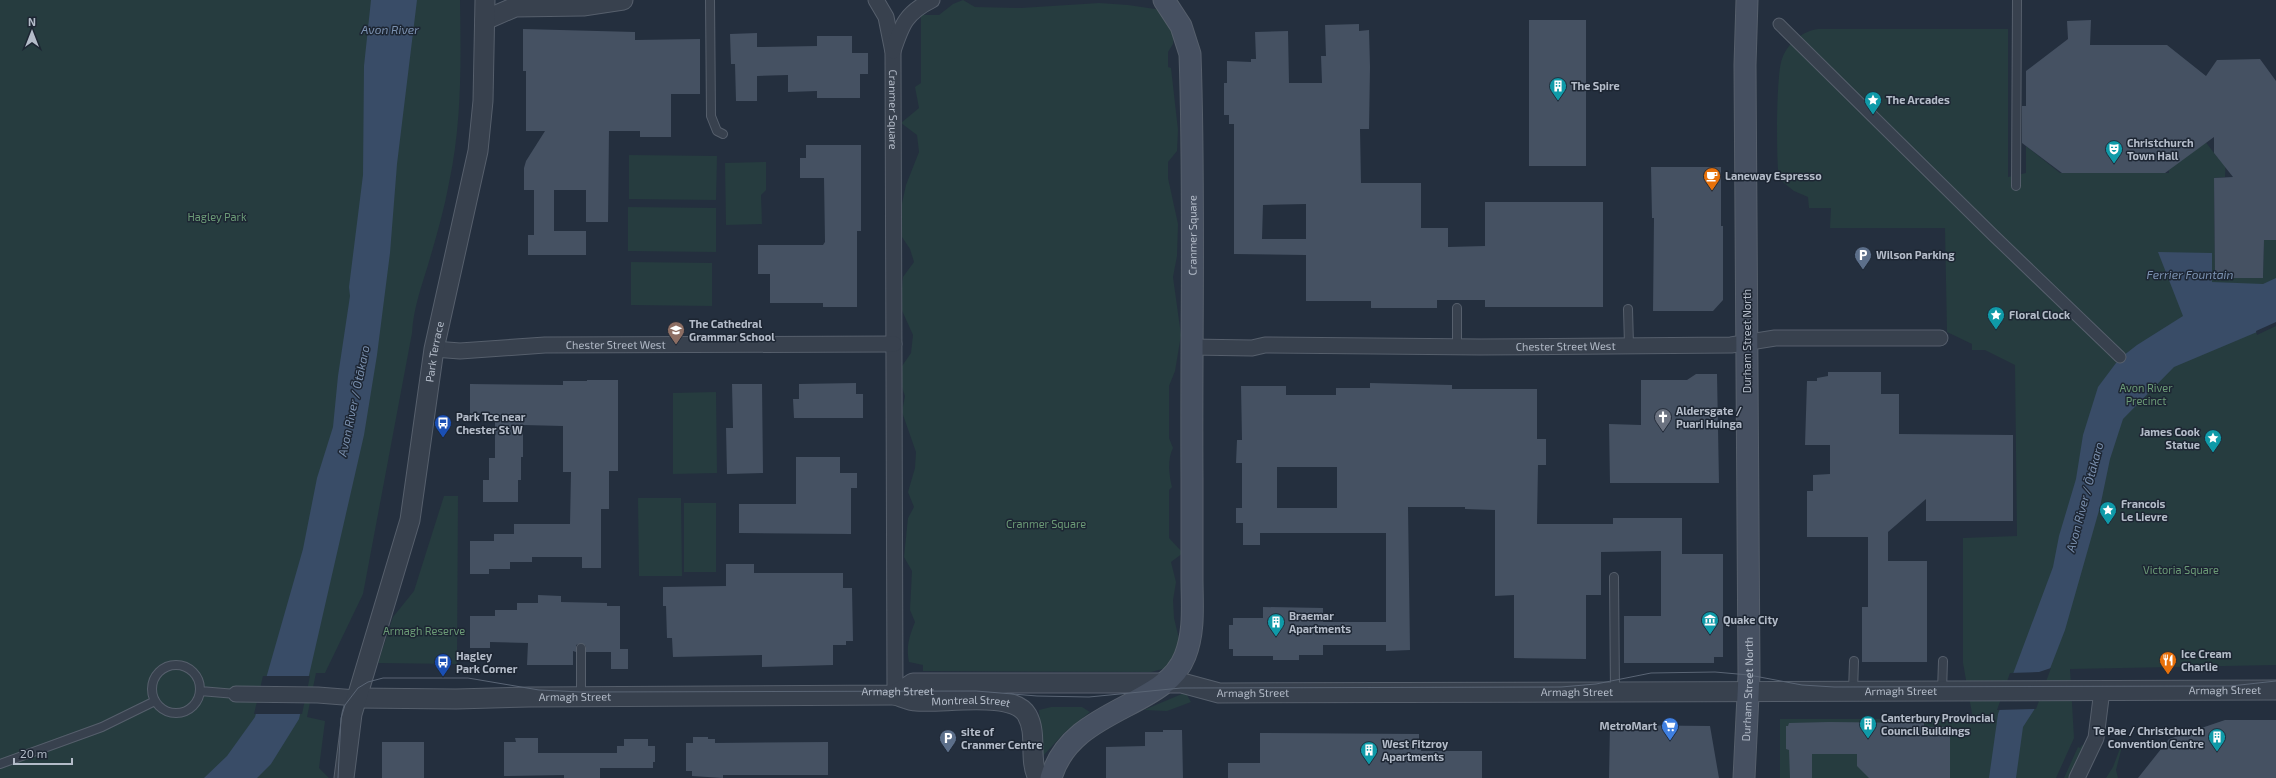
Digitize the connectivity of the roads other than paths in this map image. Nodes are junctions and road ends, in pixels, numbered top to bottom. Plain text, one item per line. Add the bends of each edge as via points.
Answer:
1 (485, 0) edge
2 (624, 0) edge
3 (710, 0) edge
4 (876, 0) edge
5 (932, 0) edge
6 (1164, 0) edge
7 (1747, 0) edge
8 (2017, 0) edge
9 (485, 20) junction
10 (1779, 24) dead end
11 (893, 52) junction
12 (723, 134) dead end
13 (2016, 186) dead end
14 (1457, 308) dead end
15 (1628, 310) dead end
16 (1940, 338) dead end
17 (1748, 343) junction
18 (894, 344) junction
19 (1629, 345) junction
20 (1457, 346) junction
21 (1192, 347) junction
22 (434, 349) junction
23 (2120, 357) dead end
24 (1614, 577) dead end
25 (582, 648) dead end
26 (1854, 662) dead end
27 (1943, 662) dead end
28 (1163, 683) junction
29 (2102, 690) junction
30 (2276, 690) edge
31 (200, 691) junction
32 (1942, 691) junction
33 (1615, 692) junction
34 (1749, 692) junction
35 (1853, 692) junction
36 (243, 694) joint
37 (895, 695) junction
38 (582, 697) junction
39 (356, 698) junction
40 (155, 701) junction
41 (0, 764) edge
42 (344, 778) edge
43 (1038, 778) edge
44 (1051, 778) edge
45 (1744, 778) edge
46 (2077, 778) edge

1 - 9 street, Park Terrace
2 - 9 street via 583,6 515,7
3 - 12 lane via 711,116 717,131
4 - 11 street, Cranmer Square via 886,17
5 - 11 street, Cranmer Square via 916,8 909,15 902,26
6 - 21 main road, Cranmer Square via 1181,26 1190,54
7 - 17 main road, Durham Street North via 1745,72
8 - 13 lane
9 - 22 street, Park Terrace via 483,101 478,151
10 - 23 street
11 - 18 street, Cranmer Square
14 - 20 lane
15 - 19 lane
16 - 17 street, Chester Street West via 1775,338
17 - 19 street, Chester Street West via 1731,346
17 - 34 main road, Durham Street North
18 - 22 street, Chester Street West via 545,344 460,351
18 - 37 street, Cranmer Square
19 - 20 street, Chester Street West
20 - 21 street, Chester Street West via 1265,344 1252,348
21 - 28 main road, Cranmer Square via 1191,631 1184,659
22 - 39 street, Park Terrace via 410,520
24 - 33 lane
25 - 38 lane
26 - 35 lane
27 - 32 lane
28 - 33 street, Armagh Street via 1188,684 1219,693
28 - 37 street, Armagh Street via 913,683
28 - 44 main road via 1076,737 1063,752
29 - 30 street, Armagh Street
29 - 32 street, Armagh Street
29 - 46 street via 2096,738
31 - 36 lane
31 - 40 lane via 194,705 181,713 166,711
31 - 40 lane via 197,677 192,671 179,665 172,666 154,679 152,686
32 - 35 street, Armagh Street
33 - 34 street, Armagh Street
34 - 35 street, Armagh Street
34 - 45 main road, Durham Street North
36 - 39 street, Armagh Street
37 - 38 street, Armagh Street
37 - 43 street, Montreal Street via 914,701 1000,701 1018,706 1029,718 1033,769
38 - 39 street, Armagh Street
39 - 42 street, Park Terrace via 348,730
40 - 41 lane via 102,727

